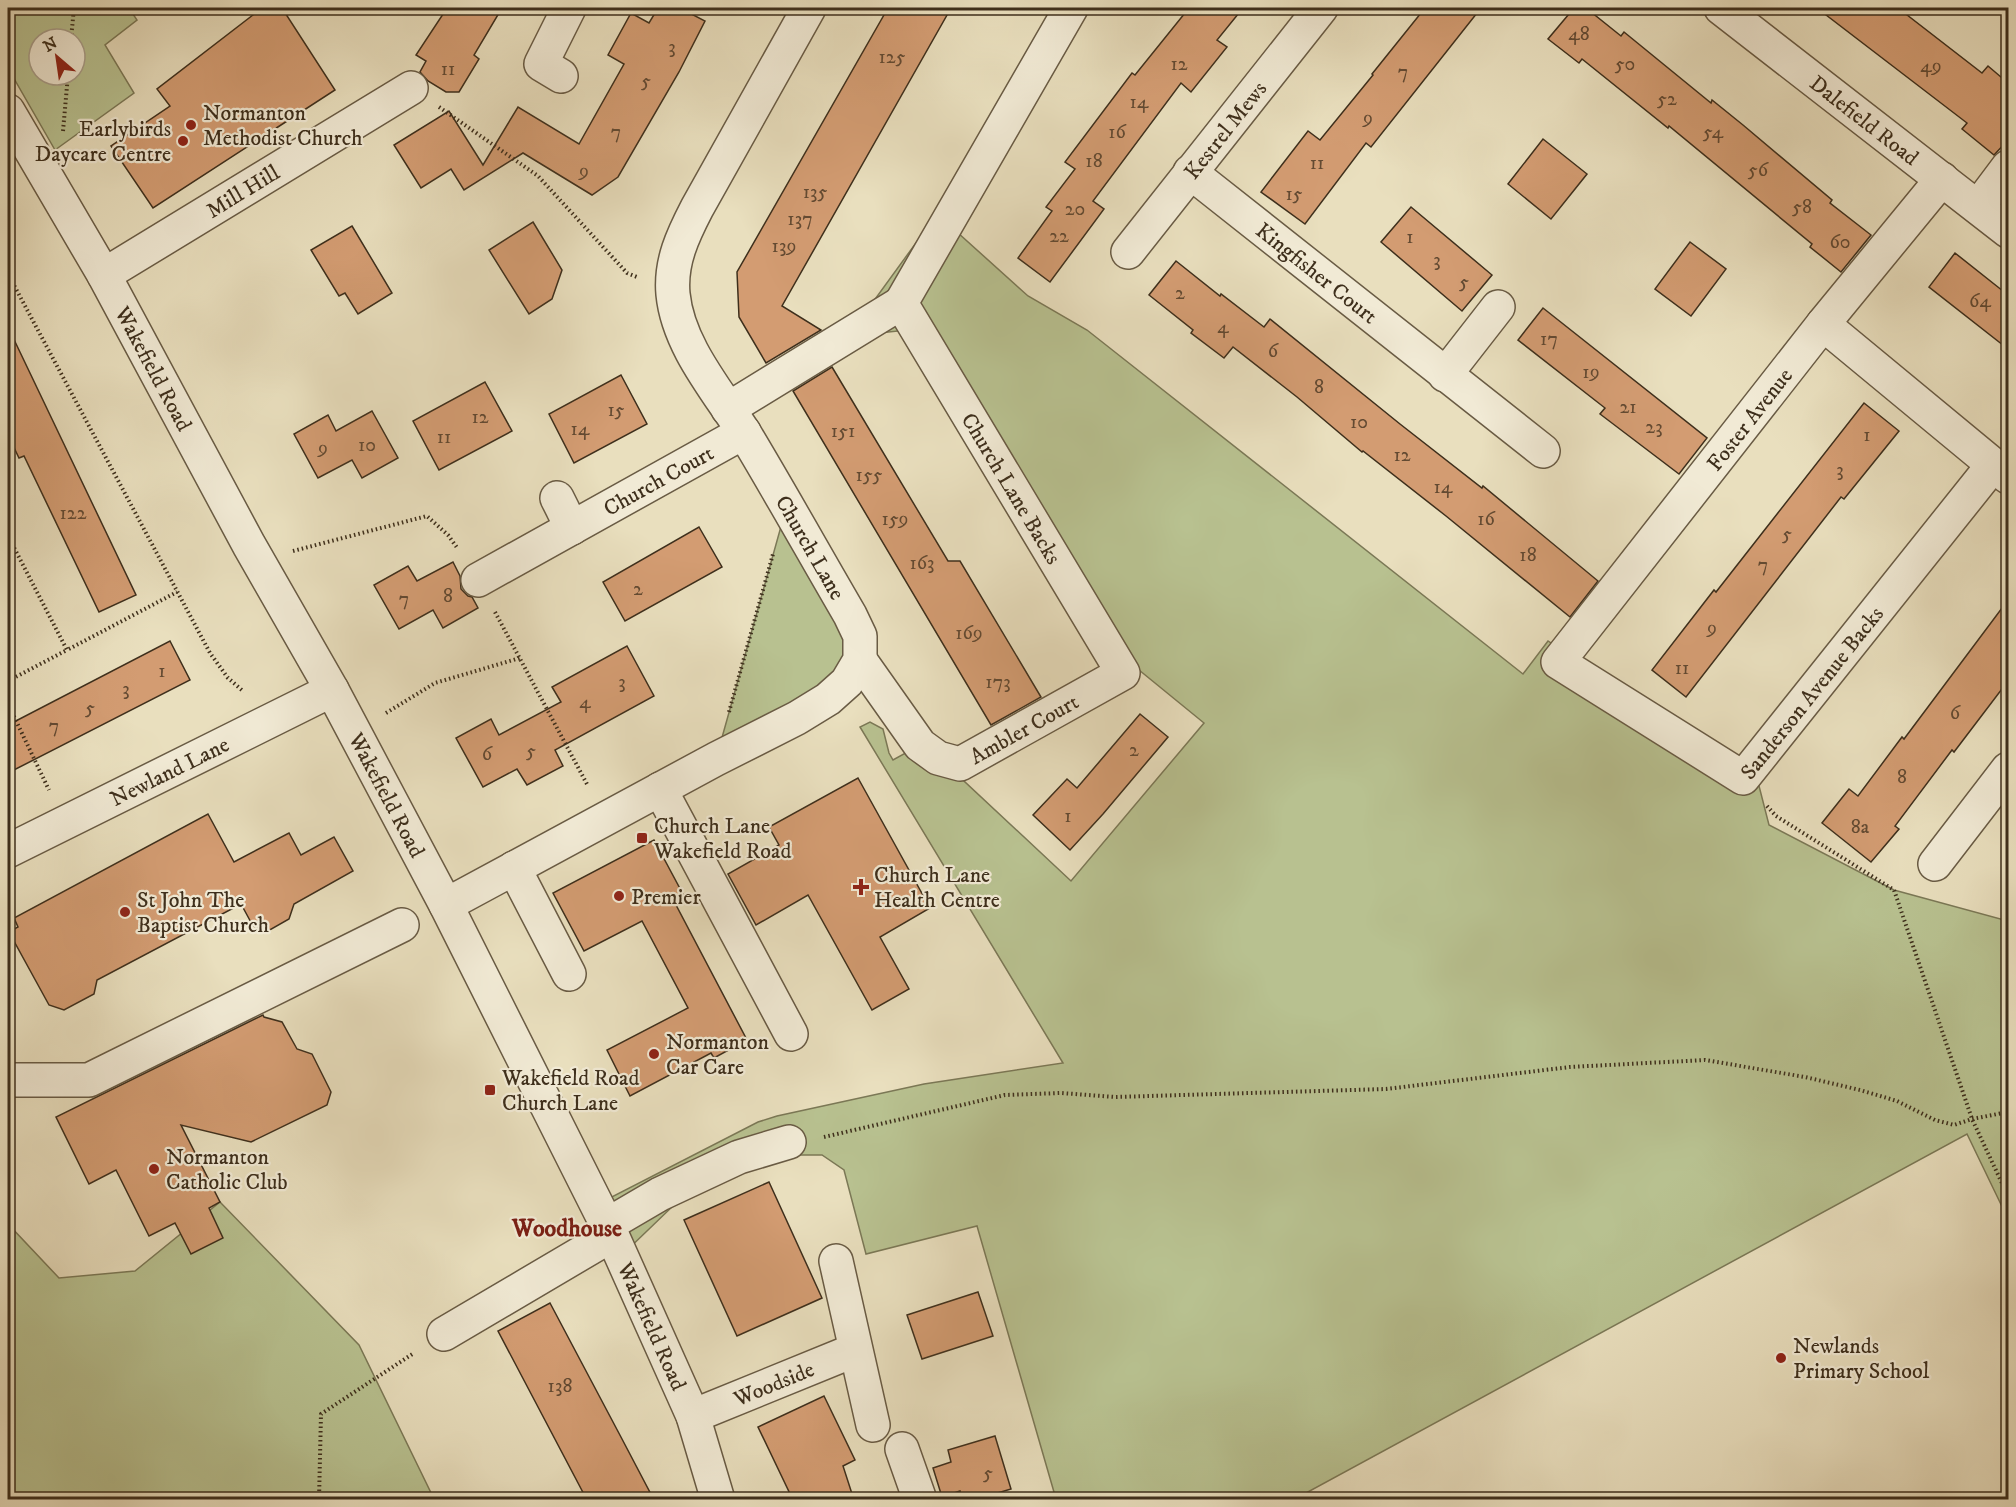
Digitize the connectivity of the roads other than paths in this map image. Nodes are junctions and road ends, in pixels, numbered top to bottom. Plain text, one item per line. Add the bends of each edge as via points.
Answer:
1 (569, 8) edge
2 (809, 8) edge
3 (1071, 8) edge
4 (1321, 8) edge
5 (1721, 8) edge
6 (561, 76) dead end
7 (411, 87) road end
8 (8, 111) edge
9 (2008, 167) edge
10 (1190, 172) junction
11 (1942, 179) junction
12 (1978, 207) junction
13 (2008, 231) edge
14 (1128, 252) dead end
15 (104, 275) junction
16 (901, 303) junction
17 (1498, 307) dead end
18 (1823, 324) junction
19 (1445, 375) junction
20 (736, 421) junction
21 (1544, 451) dead end
22 (2000, 471) edge
23 (557, 498) dead end
24 (572, 528) junction
25 (478, 580) road end
26 (860, 660) junction
27 (1558, 662) joint
28 (1123, 673) joint
29 (332, 690) junction
30 (2008, 769) edge
31 (660, 789) junction
32 (8, 851) edge
33 (1935, 864) dead end
34 (514, 868) junction
35 (446, 905) junction
36 (402, 926) dead end
37 (569, 974) dead end
38 (792, 1034) dead end
39 (8, 1080) edge
40 (789, 1142) road end
41 (609, 1230) junction
42 (836, 1261) dead end
43 (444, 1334) road end
44 (855, 1350) junction
45 (693, 1416) junction
46 (873, 1425) dead end
47 (902, 1449) dead end
48 (718, 1500) edge
49 (920, 1500) edge

1 - 6 street via 541,64
2 - 20 street, Church Lane via 682,236 674,264 673,294 680,326
3 - 16 street
4 - 10 street, Kestrel Mews
5 - 11 street, Dalefield Road
7 - 15 street, Mill Hill
8 - 15 street, Wakefield Road
9 - 12 street
10 - 14 street, Kestrel Mews
10 - 19 street, Kingfisher Court
11 - 12 street, Dalefield Road
11 - 18 street, Foster Avenue
12 - 13 street, Dalefield Road
15 - 29 street, Wakefield Road via 257,560
16 - 20 street
16 - 28 street, Church Lane Backs
17 - 19 street
18 - 22 street, Sanderson Avenue Backs
18 - 27 street, Foster Avenue
19 - 21 street, Kingfisher Court
20 - 24 street, Church Court
20 - 26 street, Church Lane via 860,636
22 - 27 street, Sanderson Avenue Backs via 1743,778
23 - 24 street
24 - 25 street, Church Court
26 - 28 street, Ambler Court via 920,745 938,758 960,764
26 - 31 street via 847,682 828,699
29 - 32 street, Newland Lane
29 - 35 street, Wakefield Road
30 - 33 street
31 - 34 street
31 - 38 street
34 - 35 street
34 - 37 street
35 - 41 street, Wakefield Road
36 - 39 street via 89,1080
40 - 41 street via 739,1157 660,1194
41 - 43 street
41 - 45 street, Wakefield Road
42 - 44 street
44 - 45 street, Woodside
44 - 46 street
45 - 48 street, Wakefield Road
47 - 49 street

